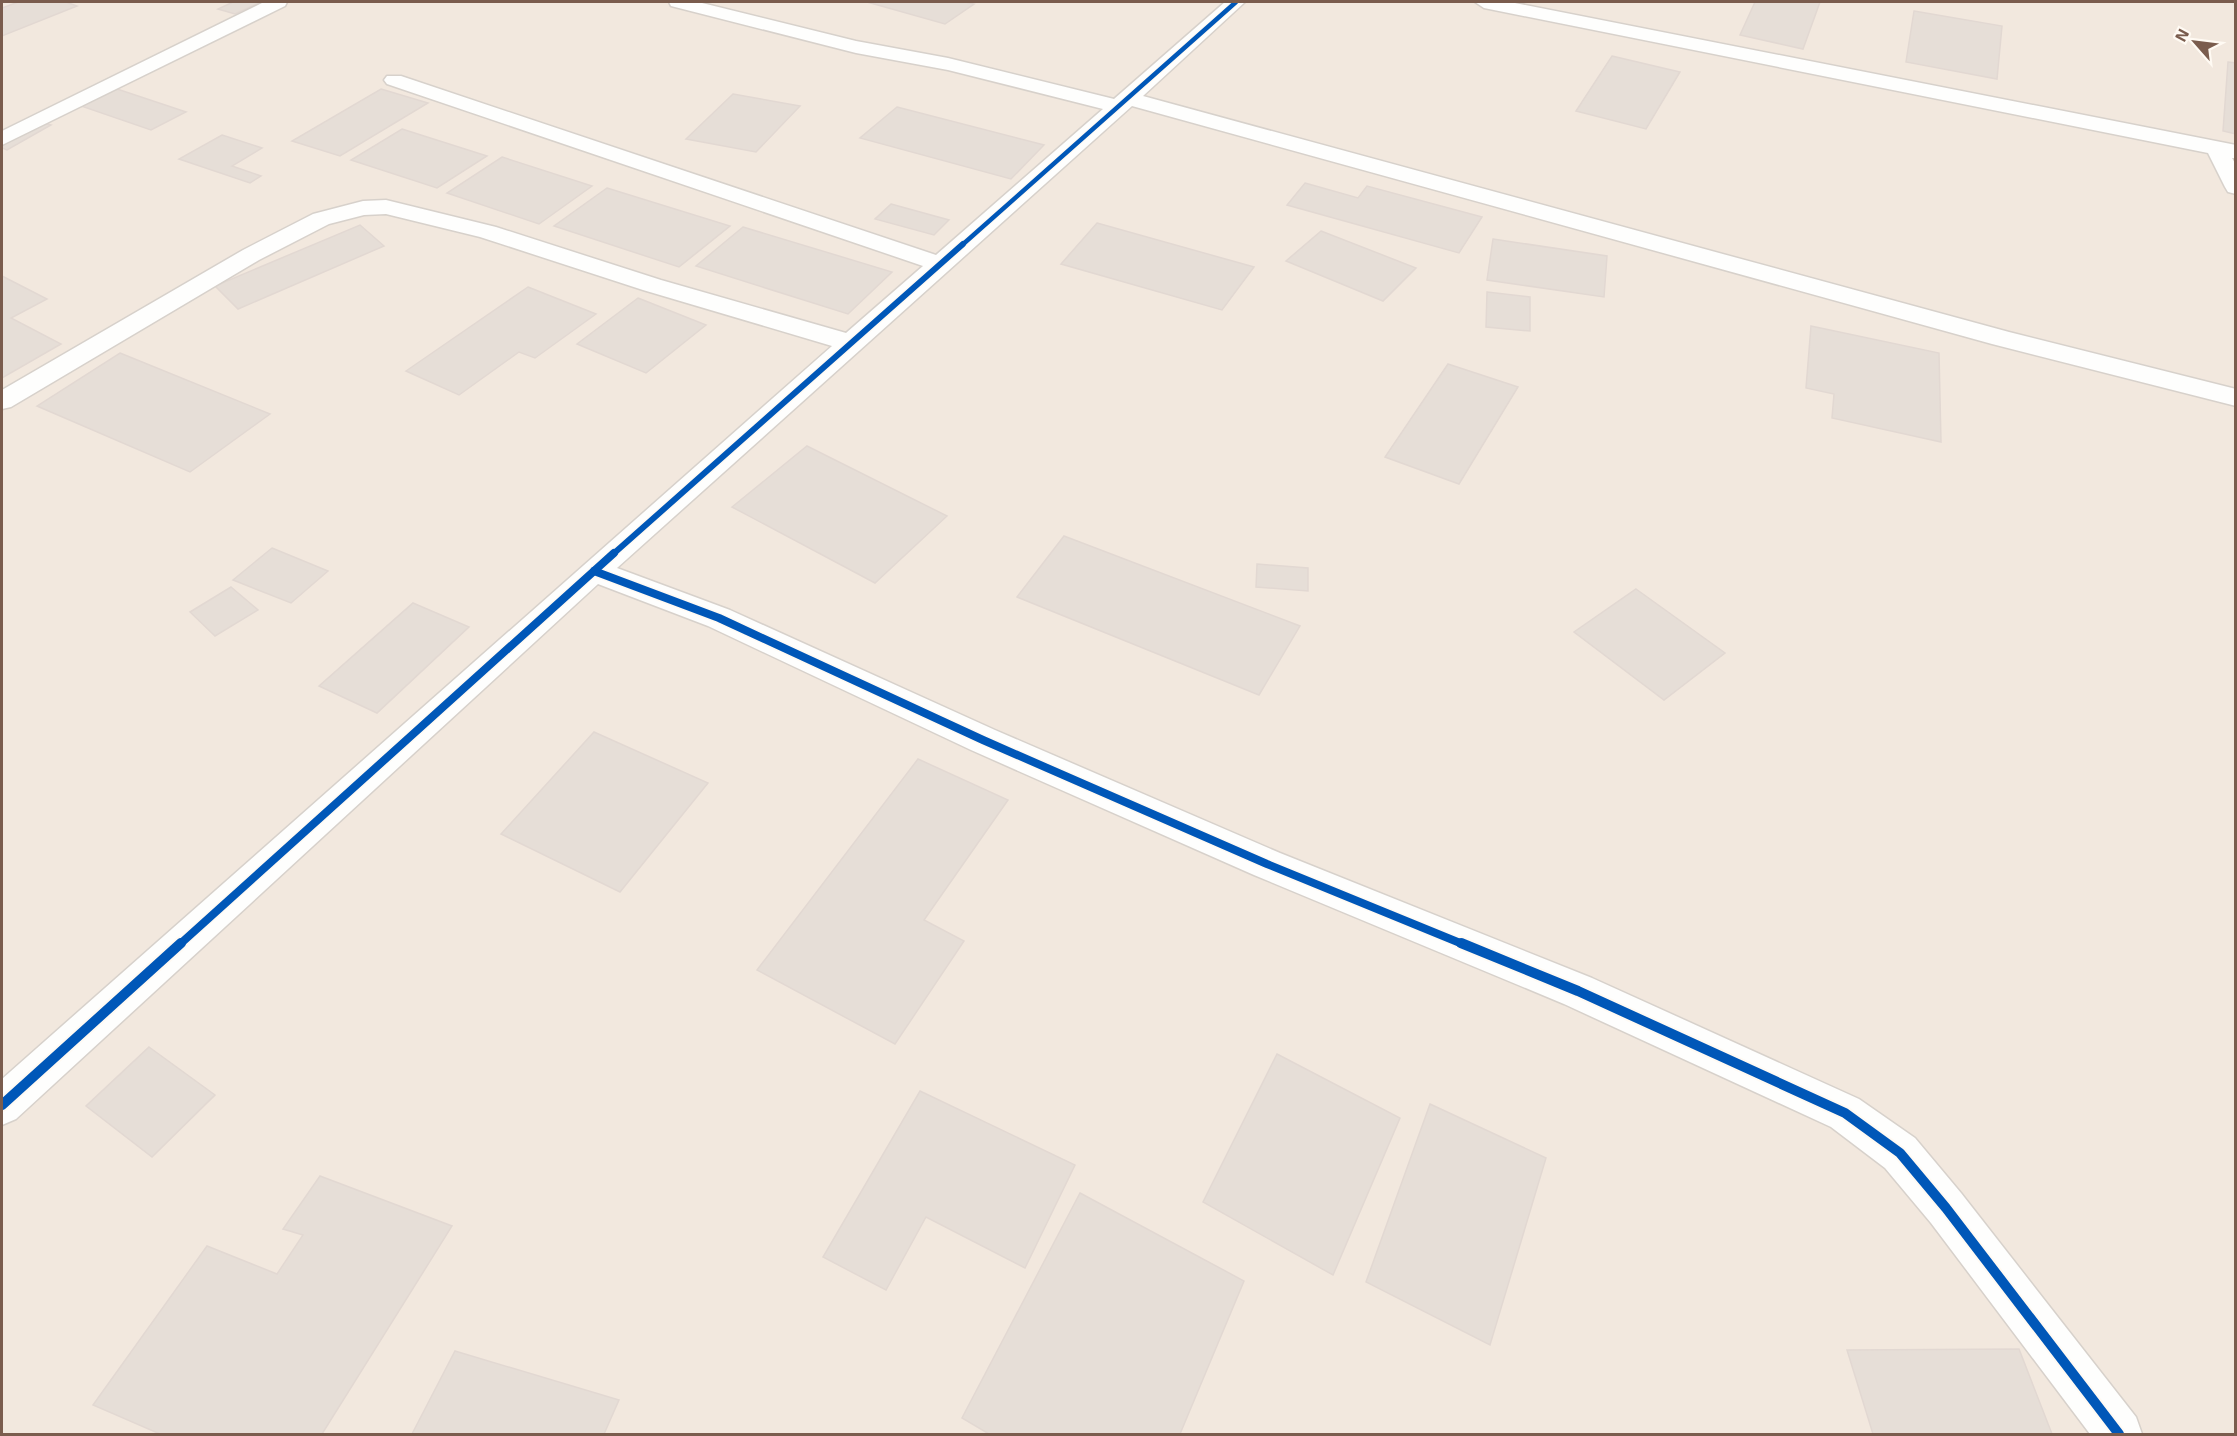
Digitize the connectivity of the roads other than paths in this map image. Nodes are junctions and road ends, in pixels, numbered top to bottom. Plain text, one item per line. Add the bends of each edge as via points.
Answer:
1 (278, 2) edge
2 (678, 2) edge
3 (1236, 2) edge
4 (1484, 2) edge
5 (394, 80) dead end
6 (1123, 102) junction
7 (2, 139) edge
8 (2226, 150) edge
9 (2235, 187) edge
10 (939, 264) junction
11 (851, 343) junction
12 (2235, 398) edge
13 (2, 401) edge
14 (594, 571) junction
15 (2, 1105) edge
16 (2119, 1434) edge

1 - 7 street
2 - 6 street via 856,47
3 - 6 street
4 - 8 street
5 - 10 street
6 - 10 street
6 - 12 street
8 - 9 street
10 - 11 street
11 - 13 street via 488,232 386,207 363,208 321,219 251,255
11 - 14 street
14 - 15 street
14 - 16 street via 719,618 982,740 1267,864 1578,991 1845,1113 1900,1154

